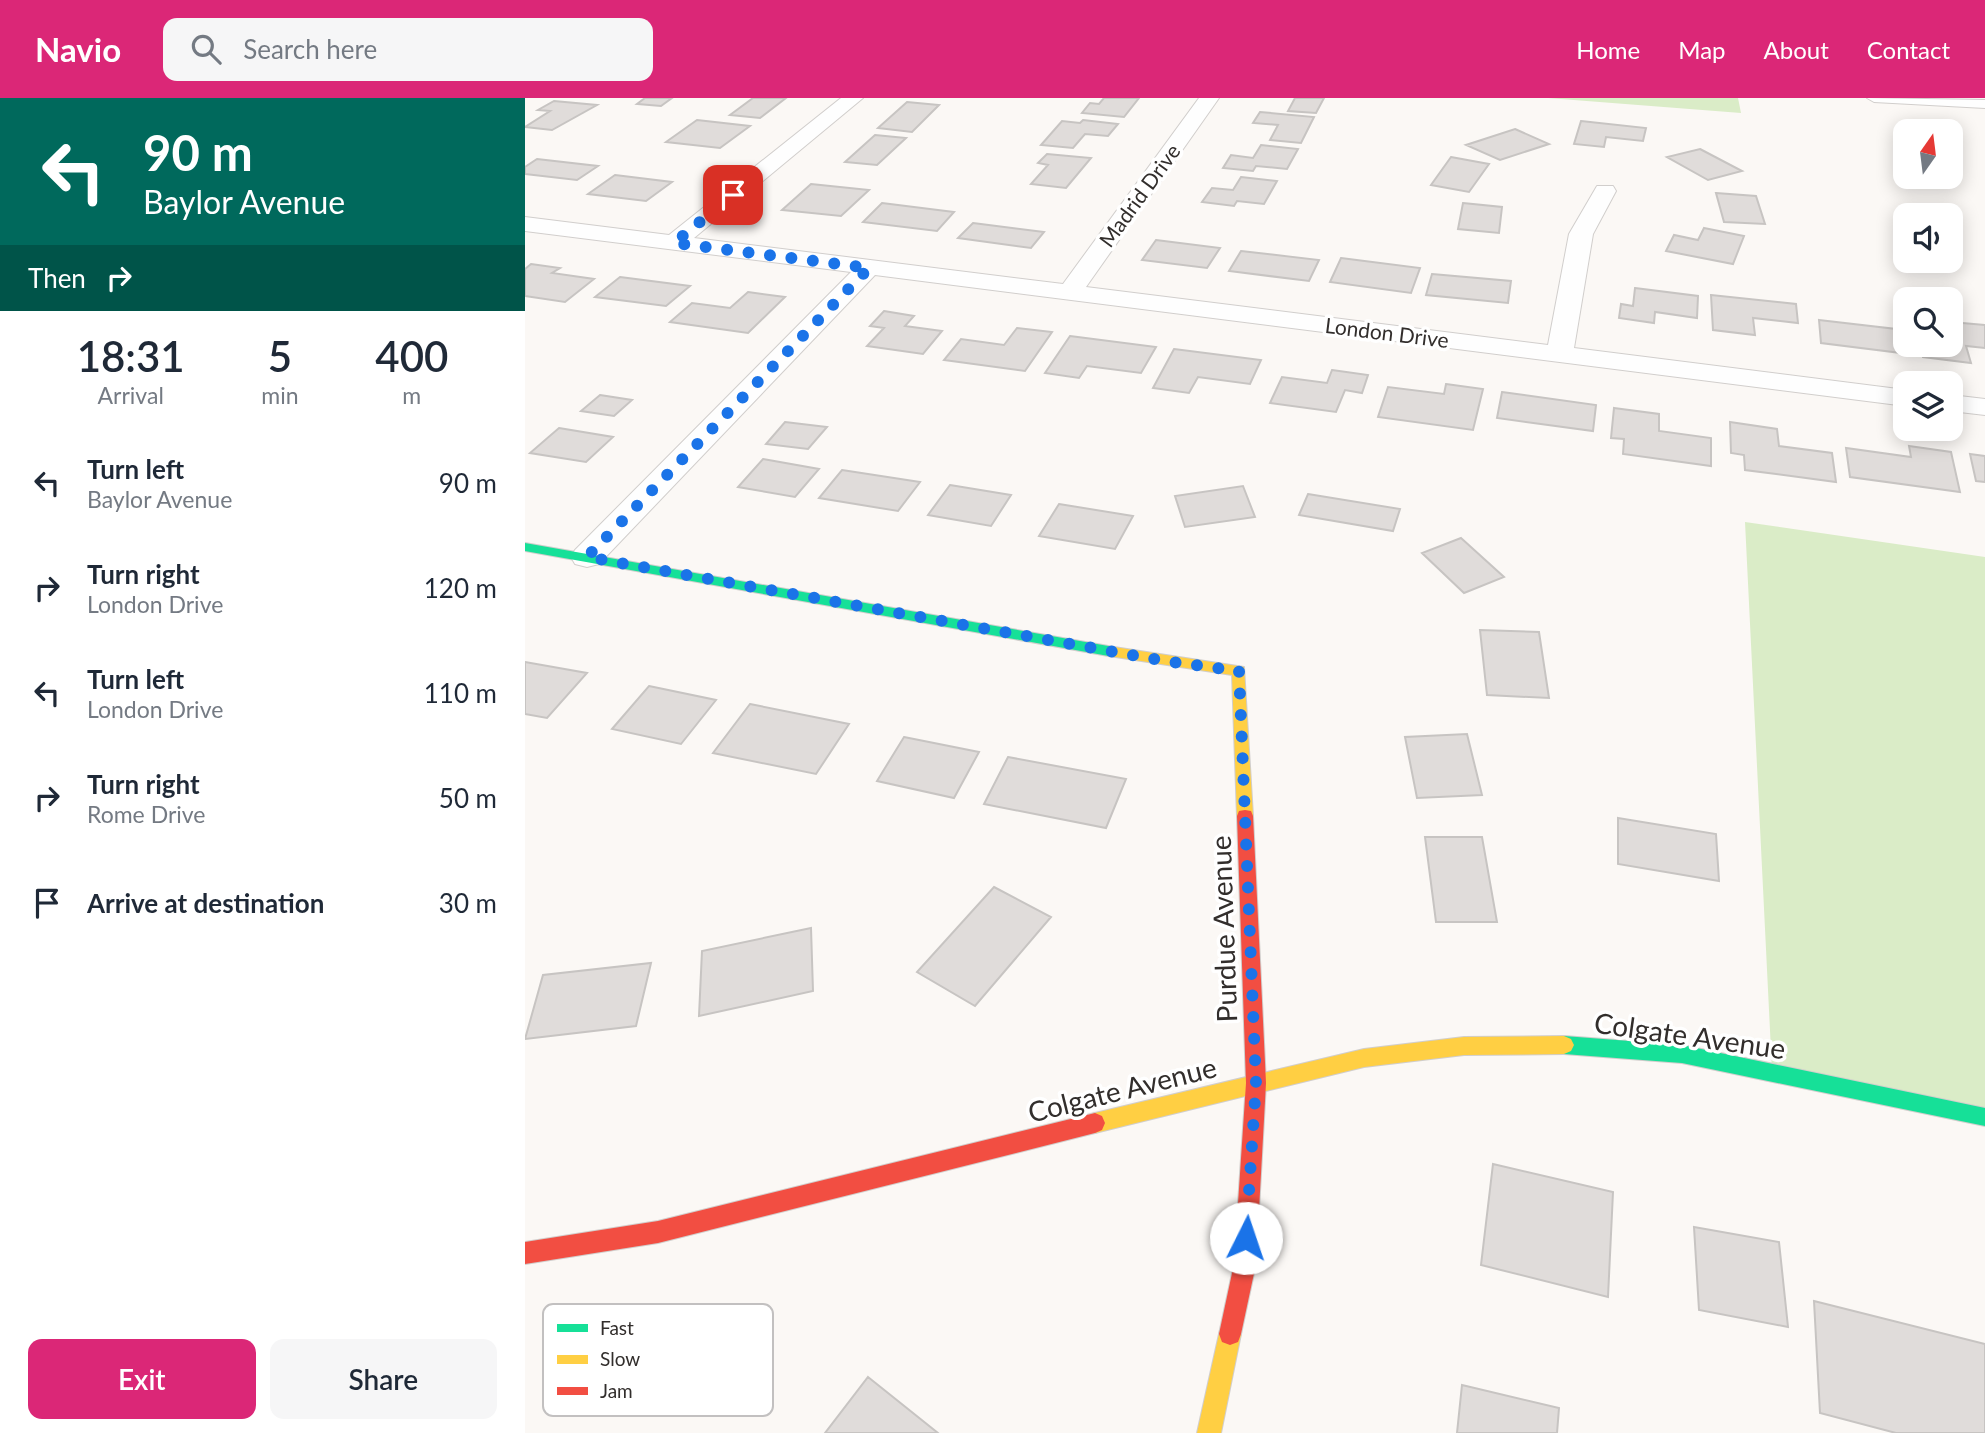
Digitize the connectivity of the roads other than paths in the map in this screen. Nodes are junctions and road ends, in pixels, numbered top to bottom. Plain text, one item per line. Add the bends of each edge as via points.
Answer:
1 (853, 98) edge
2 (1209, 98) edge
3 (1874, 98) edge
4 (1985, 104) edge
5 (1605, 191) dead end
6 (525, 224) edge
7 (674, 243) junction
8 (869, 268) junction
9 (1070, 292) junction
10 (1560, 354) junction
11 (1893, 396) edge
12 (1963, 404) edge
13 (1985, 407) edge
14 (525, 547) edge
15 (587, 557) junction
16 (1256, 1083) junction
17 (1985, 1117) edge
18 (525, 1253) edge
19 (1209, 1433) edge

1 - 7 street
2 - 9 street, Madrid Drive
3 - 4 lane
5 - 10 street via 1581,233
6 - 7 street, London Drive
7 - 8 street, London Drive
8 - 9 street, London Drive
8 - 15 street
9 - 10 street, London Drive
10 - 11 street, London Drive
12 - 13 street
14 - 15 street
15 - 16 street, Purdue Avenue via 1239,671
16 - 17 street, Colgate Avenue via 1364,1058 1464,1046 1572,1045 1682,1054
16 - 18 street, Colgate Avenue via 658,1232
16 - 19 street, Purdue Avenue via 1245,1264

